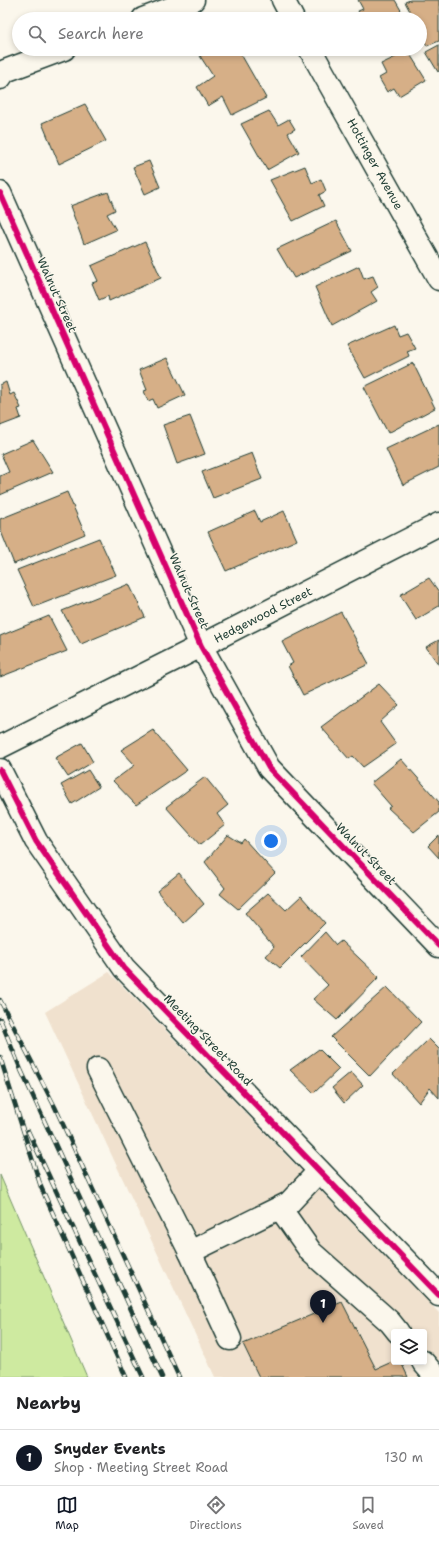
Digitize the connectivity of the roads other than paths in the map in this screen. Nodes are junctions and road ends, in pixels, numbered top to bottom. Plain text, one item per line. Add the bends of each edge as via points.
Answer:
1 (193, 0) edge
2 (283, 0) edge
3 (161, 12) edge
4 (290, 12) edge
5 (48, 56) edge
6 (314, 56) edge
7 (3, 75) edge
8 (0, 193) edge
9 (439, 279) edge
10 (439, 524) edge
11 (201, 646) junction
12 (0, 747) edge
13 (0, 770) edge
14 (439, 946) edge
15 (98, 1069) dead end
16 (319, 1171) junction
17 (280, 1208) junction
18 (190, 1252) junction
19 (439, 1295) edge
20 (396, 1329) edge
21 (230, 1339) dead end
22 (426, 1365) edge
23 (436, 1377) edge

1 - 3 street
2 - 4 street
5 - 7 street
6 - 9 street, Hottinger Avenue
8 - 11 street, Walnut Street
10 - 11 street, Hedgewood Street
11 - 12 street, Hedgewood Street
11 - 14 street, Walnut Street via 269,768
13 - 16 street, Meeting Street Road via 36,841 124,968
15 - 18 street
16 - 17 street via 289,1203
16 - 19 street, Meeting Street Road
17 - 18 street
17 - 20 street via 311,1252
18 - 21 street
22 - 23 street

